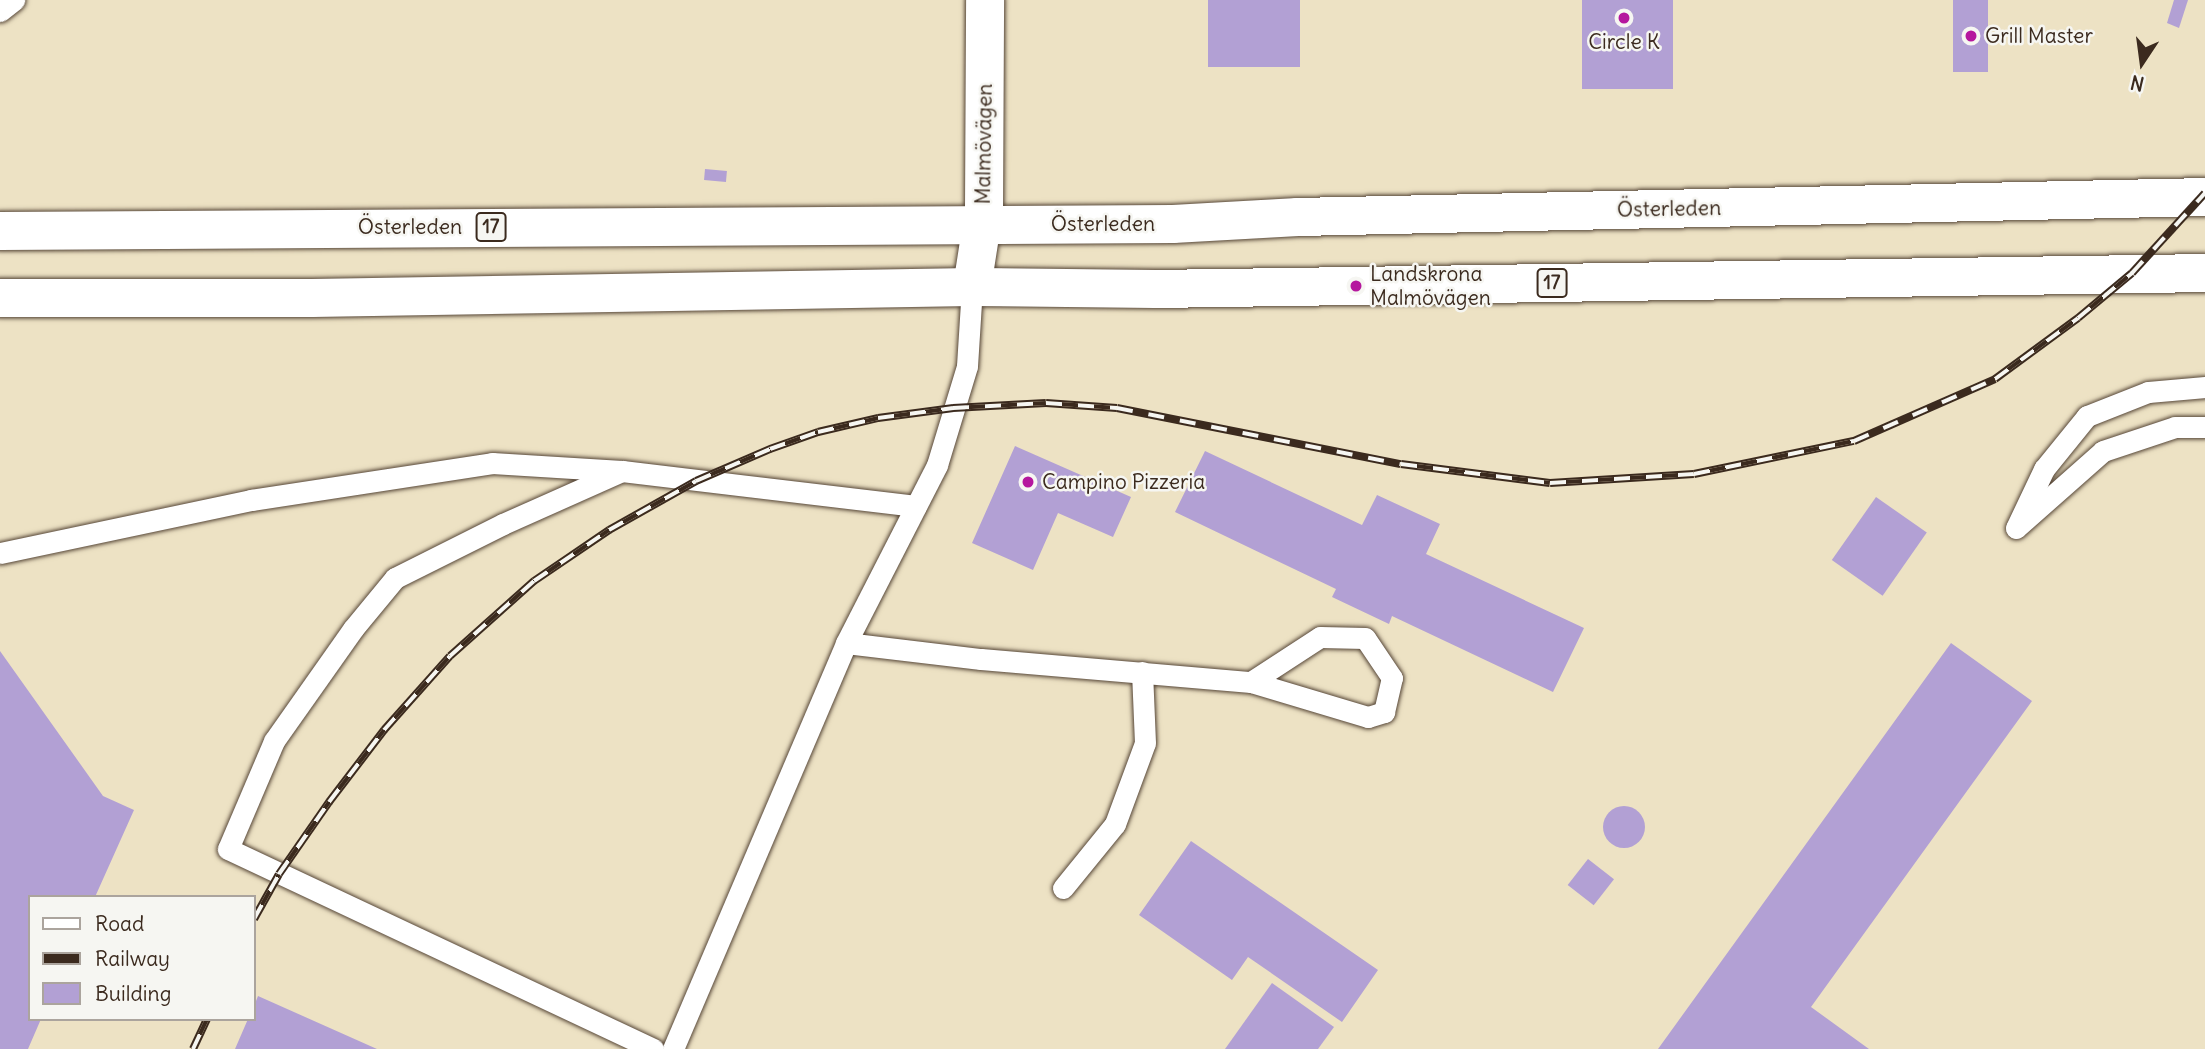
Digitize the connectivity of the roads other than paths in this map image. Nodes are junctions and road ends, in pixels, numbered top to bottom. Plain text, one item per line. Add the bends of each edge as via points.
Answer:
1 (14, 0) edge
2 (985, 0) edge
3 (0, 11) edge
4 (2205, 197) edge
5 (982, 224) junction
6 (0, 231) edge
7 (2205, 273) edge
8 (972, 287) junction
9 (0, 298) edge
10 (2205, 387) edge
11 (2205, 427) edge
12 (622, 471) junction
13 (916, 506) junction
14 (0, 553) edge
15 (846, 643) junction
16 (1142, 672) junction
17 (1251, 682) junction
18 (1063, 888) dead end
19 (653, 1049) edge
20 (673, 1049) edge

1 - 3 lane
2 - 5 main road, Malmövägen
4 - 5 main road, Österleden / 17 via 1298,217 1172,224
5 - 6 main road, Österleden / 17
5 - 8 main road, Malmövägen
7 - 8 main road, 17 via 1155,289
8 - 9 main road, 17 via 312,298
8 - 13 lane via 967,366 937,465
10 - 11 lane via 2148,392 2087,416 2044,469 2016,528 2104,451 2175,427
12 - 13 lane
12 - 14 lane via 492,463 251,500
12 - 19 lane via 396,578 353,629 274,741 228,849
13 - 15 lane
15 - 16 lane
15 - 20 lane
16 - 17 lane
16 - 18 lane via 1145,743 1115,824
17 - 17 lane via 1368,718 1384,712 1392,678 1365,638 1320,637

